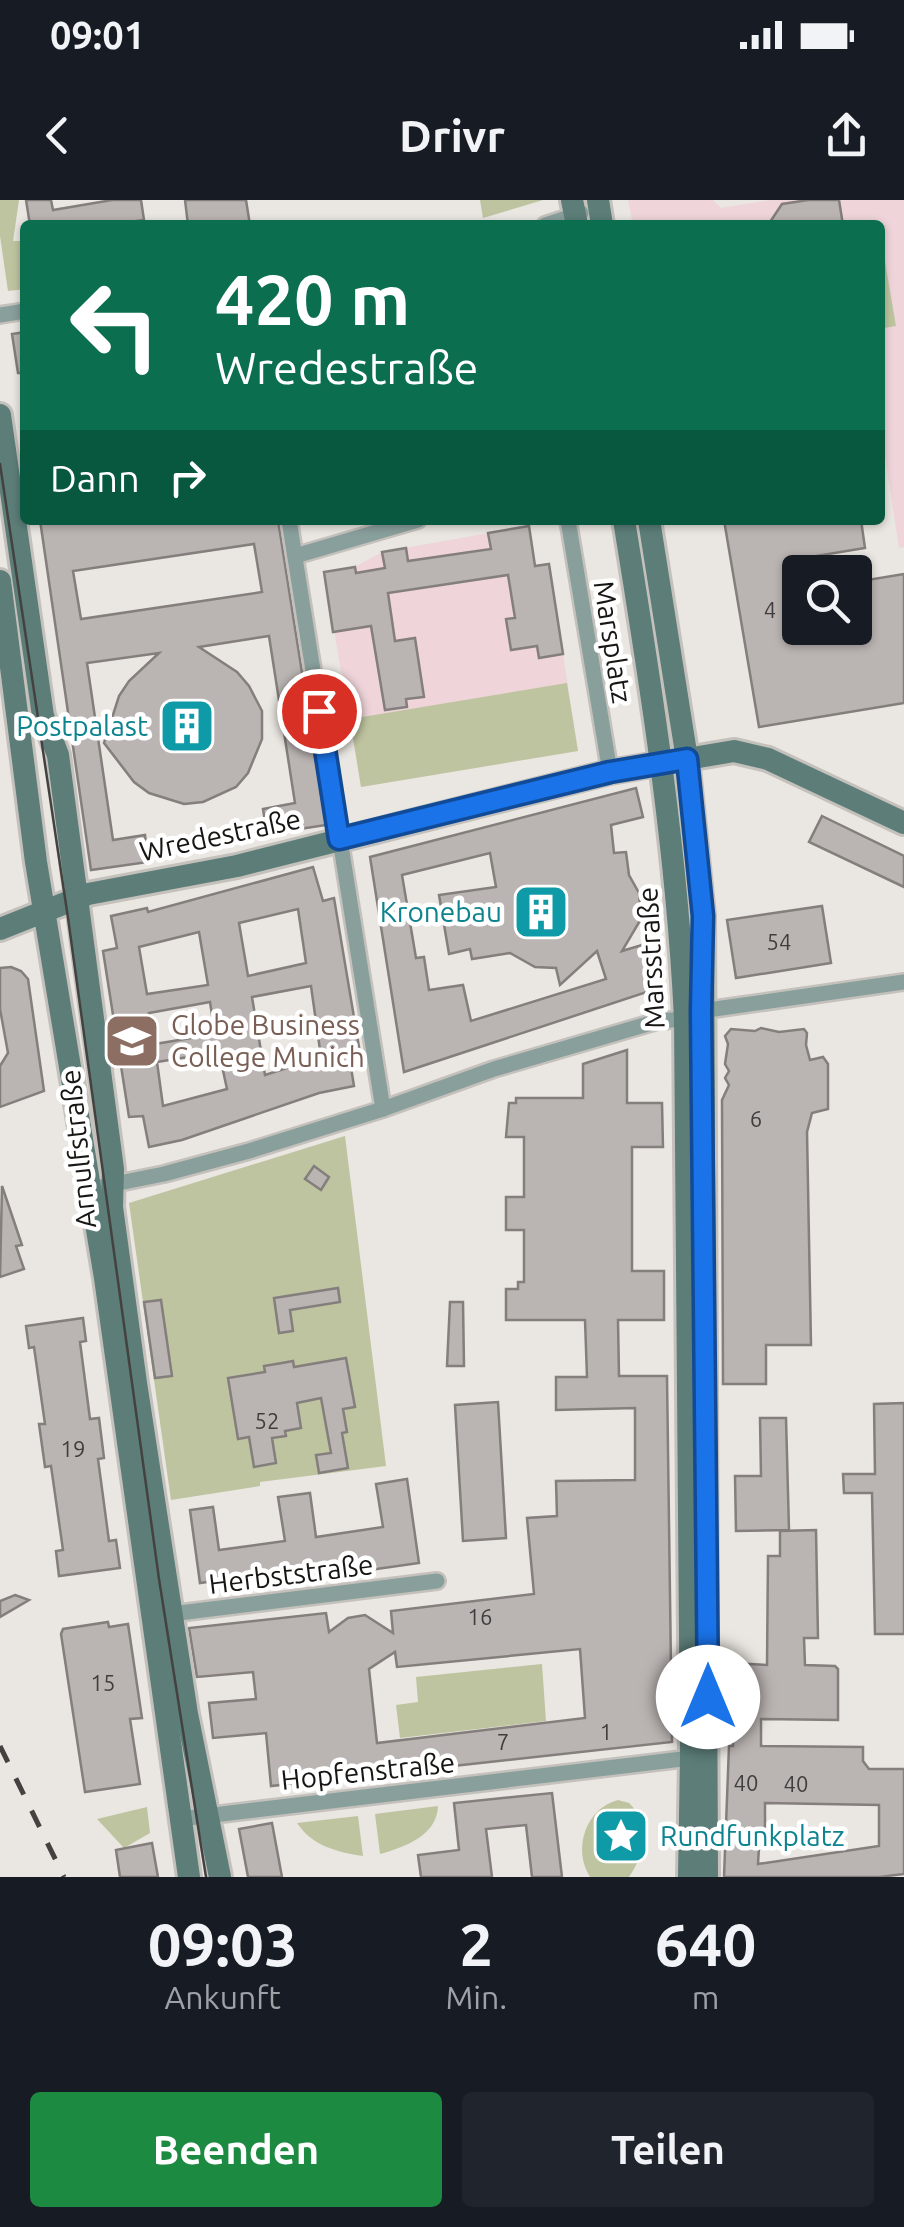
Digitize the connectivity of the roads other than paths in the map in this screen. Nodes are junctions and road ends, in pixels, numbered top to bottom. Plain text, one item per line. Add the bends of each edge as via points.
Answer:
1 (600, 212) edge
2 (575, 213) edge
3 (0, 415) edge
4 (290, 525) edge
5 (401, 525) edge
6 (569, 525) edge
7 (625, 525) edge
8 (650, 525) edge
9 (295, 556) junction
10 (0, 581) edge
11 (3, 618) edge
12 (687, 759) junction
13 (653, 766) junction
14 (610, 772) junction
15 (904, 823) edge
16 (339, 839) junction
17 (79, 897) junction
18 (46, 912) junction
19 (0, 929) edge
20 (904, 982) edge
21 (693, 1015) junction
22 (383, 1109) junction
23 (101, 1186) junction
24 (437, 1581) dead end
25 (162, 1616) junction
26 (700, 1757) junction
27 (208, 1815) junction
28 (180, 1818) junction
29 (189, 1877) edge
30 (220, 1877) edge
31 (689, 1877) edge
32 (707, 1877) edge

1 - 2 street
3 - 17 street, Arnulfstraße via 43,716 58,754
4 - 9 street
5 - 9 street
6 - 14 street, Marsplatz
7 - 13 street, Marsstraße
8 - 12 street, Marsstraße
9 - 16 street
10 - 11 street, Arnulfstraße
11 - 18 street, Arnulfstraße
12 - 13 street, Wredestraße
12 - 15 street, Wredestraße via 734,752 768,759
12 - 21 street, Marsstraße via 703,916
13 - 14 street, Wredestraße
13 - 21 street, Marsstraße
14 - 16 street, Wredestraße
16 - 17 street, Wredestraße
16 - 22 street
17 - 18 street, Wredestraße
17 - 23 street, Arnulfstraße
18 - 19 street, Wredestraße
18 - 23 street, Arnulfstraße
20 - 21 street
21 - 22 street via 494,1069
21 - 26 street, Marsstraße
22 - 23 street via 232,1156
23 - 25 street, Arnulfstraße via 112,1327
24 - 25 street, Herbststraße
25 - 27 street, Arnulfstraße
25 - 28 street, Arnulfstraße
26 - 27 street, Hopfenstraße
26 - 31 street, Marsstraße
26 - 32 street, Marsstraße
27 - 28 street, Hopfenstraße
27 - 30 street, Arnulfstraße
28 - 29 street, Arnulfstraße

